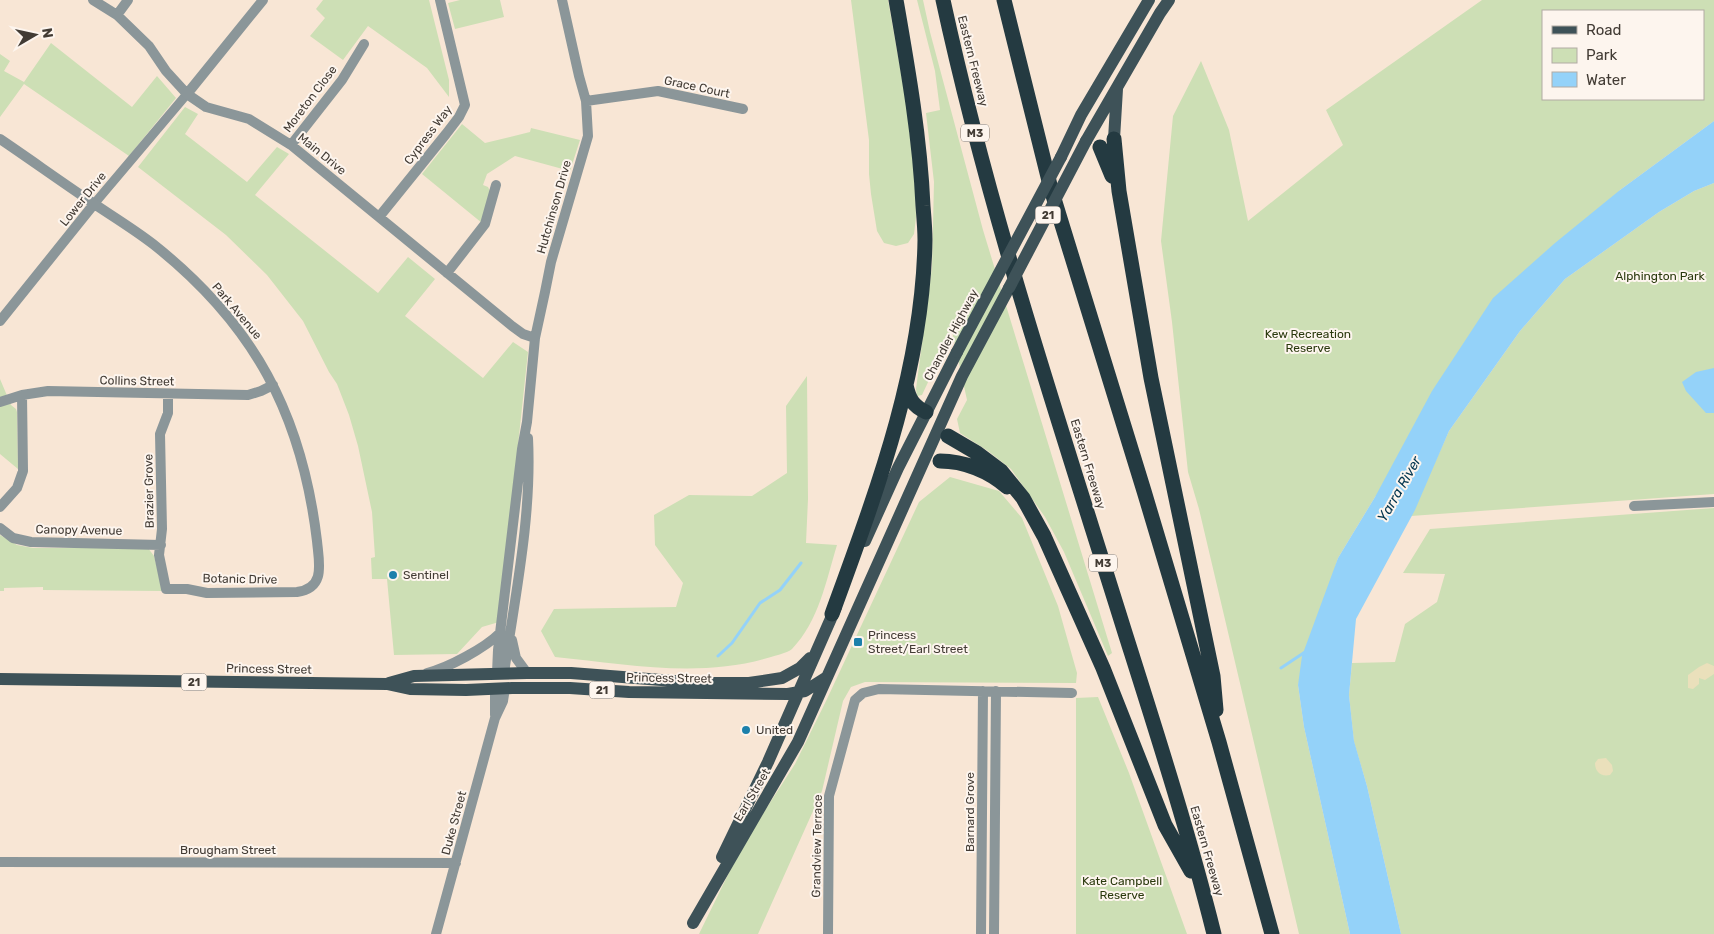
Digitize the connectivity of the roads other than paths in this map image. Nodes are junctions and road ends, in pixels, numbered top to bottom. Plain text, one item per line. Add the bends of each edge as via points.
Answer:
1 (93, 0) edge
2 (128, 0) edge
3 (263, 0) edge
4 (440, 0) edge
5 (562, 0) edge
6 (896, 0) edge
7 (943, 0) edge
8 (1004, 0) edge
9 (1149, 0) edge
10 (1169, 0) edge
11 (117, 15) junction
12 (364, 44) dead end
13 (1117, 88) junction
14 (188, 94) junction
15 (586, 100) junction
16 (743, 109) dead end
17 (0, 139) edge
18 (1114, 139) joint
19 (1090, 140) junction
20 (291, 144) junction
21 (1061, 157) junction
22 (496, 185) dead end
23 (1119, 191) junction
24 (94, 204) junction
25 (379, 217) junction
26 (447, 273) junction
27 (0, 321) edge
28 (535, 338) junction
29 (273, 385) junction
30 (906, 385) junction
31 (168, 394) junction
32 (22, 395) junction
33 (0, 402) edge
34 (926, 412) junction
35 (527, 422) junction
36 (944, 432) junction
37 (940, 462) joint
38 (922, 466) junction
39 (1714, 502) edge
40 (1634, 506) dead end
41 (0, 507) edge
42 (1034, 518) junction
43 (0, 528) edge
44 (161, 544) junction
45 (312, 588) joint
46 (166, 589) joint
47 (832, 614) junction
48 (511, 626) junction
49 (500, 633) junction
50 (816, 650) junction
51 (501, 673) junction
52 (527, 673) junction
53 (414, 676) junction
54 (827, 677) junction
55 (0, 679) edge
56 (387, 684) junction
57 (500, 689) junction
58 (983, 691) junction
59 (996, 691) junction
60 (798, 693) junction
61 (1072, 693) dead end
62 (1219, 742) junction
63 (0, 862) edge
64 (456, 863) junction
65 (1204, 893) junction
66 (691, 929) edge
67 (436, 934) edge
68 (828, 934) edge
69 (981, 934) edge
70 (994, 934) edge
71 (1214, 934) edge
72 (1272, 934) edge

1 - 11 street, Main Drive
2 - 11 street
3 - 14 street
4 - 25 street, Cypress Way via 465,106
5 - 15 street, Hutchinson Drive
6 - 30 highway via 917,128 925,240 919,312
7 - 65 highway, Eastern Freeway / M3 via 984,168 1028,321
8 - 62 highway via 1051,189
9 - 21 main road, Chandler Highway / 21 via 1081,115
10 - 13 main road, 21
11 - 14 street, Main Drive via 149,46 166,71
12 - 20 street, Moreton Close via 342,80
13 - 18 main road
13 - 19 main road, 21
14 - 20 street, Main Drive via 206,107 249,119
14 - 24 street, Lower Drive
15 - 16 street, Grace Court via 658,90
15 - 28 street, Hutchinson Drive via 588,136 551,262
17 - 24 street, Park Avenue
18 - 23 highway
19 - 21 main road
19 - 23 highway
19 - 36 main road, 21, bridge via 962,376
20 - 25 street, Main Drive
21 - 34 main road, Chandler Highway / 21, bridge
22 - 26 street via 486,224
23 - 62 highway via 1151,378 1213,676
24 - 27 street, Lower Drive
24 - 29 street, Park Avenue via 154,244 210,295 256,353
25 - 26 street, Main Drive
26 - 28 street, Main Drive via 517,330
28 - 35 street, Hutchinson Drive
29 - 31 street, Collins Street via 248,395
29 - 45 street, Park Avenue via 297,445 311,505 318,566 318,578
30 - 34 highway via 915,407
30 - 47 highway via 877,490
31 - 32 street, Collins Street via 48,392
31 - 44 street, Brazier Grove via 168,414 160,434
32 - 33 street, Collins Street
32 - 41 street via 23,471 16,488
34 - 36 main road
34 - 47 main road, Chandler Highway / 21
35 - 48 street, Hutchinson Drive via 526,513
35 - 49 street, Hutchinson Drive
36 - 38 main road, 21
36 - 42 highway via 1001,471 1024,498
37 - 38 main road
37 - 42 highway via 975,467 990,475 1016,496
38 - 54 main road, 21
39 - 40 street
42 - 65 highway via 1103,668 1165,825
43 - 44 street, Canopy Avenue via 22,541
44 - 46 street, Brazier Grove via 159,561
45 - 46 street, Botanic Drive via 297,592 207,593 187,588
47 - 50 main road, Chandler Highway / 21
48 - 51 street, Hutchinson Drive
48 - 52 street, Hutchinson Drive via 516,658
49 - 51 street, Hutchinson Drive
49 - 53 street via 442,669
50 - 52 main road, Princess Street / 21 via 800,668 778,680 749,683
50 - 60 main road, Chandler Highway
51 - 52 main road, Princess Street / 21
51 - 53 main road, Princess Street / 21
51 - 57 main road
53 - 56 main road, Princess Street / 21
54 - 60 main road, Princess Street / 21 via 816,686
54 - 66 main road, Earl Street via 788,760
55 - 56 main road, Princess Street / 21
56 - 57 main road, Princess Street / 21 via 410,689
57 - 60 main road, Princess Street / 21
57 - 64 street, Duke Street via 503,701 495,718
58 - 59 street
58 - 68 street, Grandview Terrace via 879,689 862,693 855,700 829,796
58 - 69 street, Barnard Grove
59 - 61 street
59 - 70 street, Barnard Grove
60 - 66 main road, Earl Street
62 - 72 highway
63 - 64 street, Brougham Street
64 - 67 street, Duke Street
65 - 71 highway, Eastern Freeway / M3

